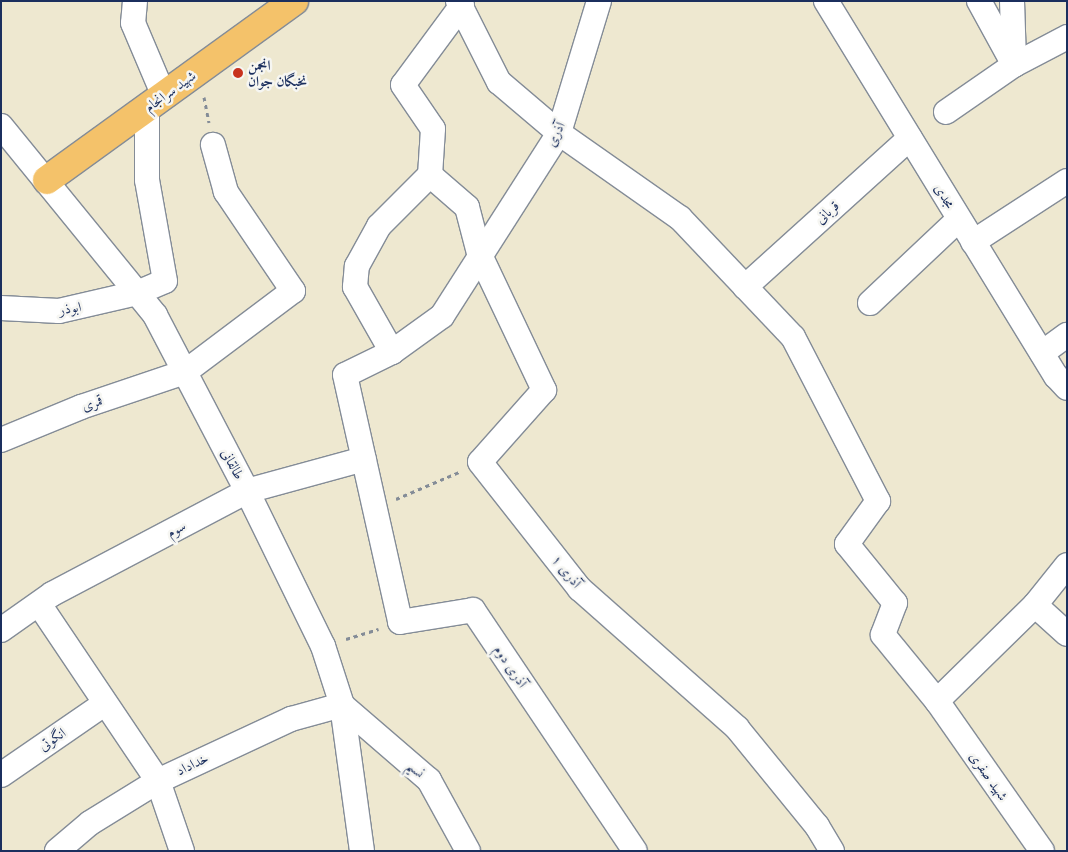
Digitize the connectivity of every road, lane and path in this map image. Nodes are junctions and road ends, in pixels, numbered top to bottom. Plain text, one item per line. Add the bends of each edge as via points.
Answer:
1 (135, 1) edge
2 (294, 1) edge
3 (599, 1) edge
4 (826, 1) edge
5 (979, 1) edge
6 (1012, 1) edge
7 (460, 3) edge
8 (1067, 37) edge
9 (1014, 65) junction
10 (199, 70) junction
11 (155, 102) junction
12 (946, 112) dead end
13 (3, 132) edge
14 (559, 133) junction
15 (910, 138) junction
16 (213, 145) joint
17 (430, 175) junction
18 (47, 180) junction
19 (1067, 181) edge
20 (959, 219) junction
21 (972, 242) junction
22 (480, 253) junction
23 (745, 287) junction
24 (137, 293) junction
25 (870, 303) dead end
26 (1, 308) edge
27 (1067, 335) edge
28 (392, 352) junction
29 (1042, 353) junction
30 (185, 372) junction
31 (1067, 388) edge
32 (1, 440) edge
33 (364, 459) junction
34 (480, 462) junction
35 (247, 492) junction
36 (374, 507) junction
37 (1067, 565) edge
38 (39, 604) junction
39 (1035, 605) junction
40 (400, 622) junction
41 (1, 630) edge
42 (1067, 634) edge
43 (323, 646) junction
44 (937, 701) junction
45 (104, 704) junction
46 (342, 705) junction
47 (1, 775) edge
48 (158, 781) junction
49 (186, 850) edge
50 (57, 851) edge
51 (362, 851) edge
52 (468, 851) edge
53 (635, 851) edge
54 (832, 851) edge
55 (1042, 851) edge

1 - 11 street via 133,22
2 - 10 main road, شهید سرانجام
3 - 14 street, آذری
4 - 15 street, مجدی
5 - 9 street
6 - 9 street
7 - 14 street via 499,82
7 - 17 street via 403,85 433,129
8 - 9 street
9 - 12 street
10 - 11 main road, شهید سرانجام
10 - 16 path
11 - 18 main road, شهید سرانجام
11 - 24 street, ابوذر via 147,180 165,281
13 - 18 street, طالقانی
14 - 22 street, آذری
14 - 23 street via 680,218
15 - 20 street, مجدی
15 - 23 street, قربانی
16 - 30 street, قمری via 226,192 293,291
17 - 22 street via 467,207
17 - 28 street via 378,226 357,266 355,287
18 - 24 street, طالقانی
19 - 21 street
20 - 21 street, مجدی
20 - 25 street
21 - 29 street, مجدی
22 - 28 street, آذری via 442,316
22 - 34 street via 544,390
23 - 44 street, شهید صفری via 793,337 878,501 847,544 896,603 884,635
24 - 26 street, ابوذر via 59,311
24 - 30 street, طالقانی via 154,315
27 - 29 street
28 - 33 street, آذری via 345,375
29 - 31 street, مجدی
30 - 32 street, قمری via 81,407
30 - 35 street, طالقانی
33 - 35 street, سوم
33 - 36 street
34 - 36 path via 423,489
34 - 54 street, آذری ۱ via 580,589 737,728 817,826
35 - 38 street, سوم
35 - 43 street, طالقانی
36 - 40 street
37 - 39 street
38 - 41 street, سوم
38 - 45 street
39 - 42 street
39 - 44 street
40 - 43 path
40 - 53 street, آذری دوم via 473,610
43 - 46 street, طالقانی
44 - 55 street, شهید صفری
45 - 47 street, انگوتی
45 - 48 street
46 - 48 street, خداداد via 291,719
46 - 51 street, طالقانی
46 - 52 street, نسیم via 429,780
48 - 49 street
48 - 50 street, خداداد via 90,823

